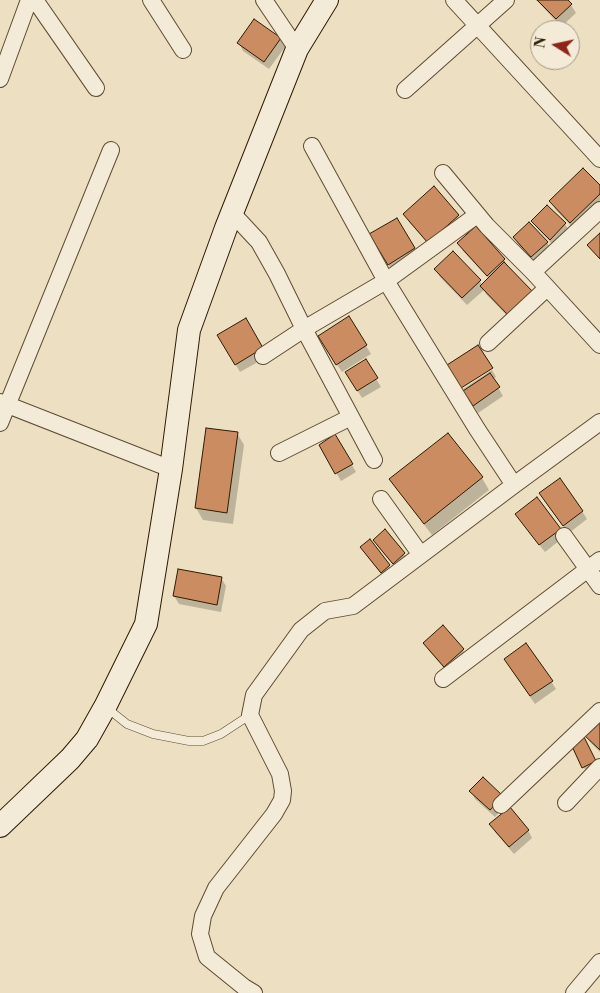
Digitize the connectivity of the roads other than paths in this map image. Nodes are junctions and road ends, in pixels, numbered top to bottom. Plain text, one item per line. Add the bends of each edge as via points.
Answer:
1 (29, 0) edge
2 (35, 0) edge
3 (151, 0) edge
4 (264, 0) edge
5 (327, 0) edge
6 (454, 0) edge
7 (506, 0) edge
8 (477, 26) junction
9 (297, 49) junction
10 (183, 50) dead end
11 (0, 79) edge
12 (96, 88) dead end
13 (405, 90) dead end
14 (312, 146) dead end
15 (111, 150) dead end
16 (600, 160) edge
17 (443, 173) dead end
18 (600, 210) edge
19 (232, 213) junction
20 (477, 215) junction
21 (533, 272) junction
22 (386, 281) junction
23 (548, 288) junction
24 (304, 329) junction
25 (488, 343) dead end
26 (600, 345) edge
27 (263, 356) dead end
28 (3, 403) edge
29 (351, 417) junction
30 (600, 422) edge
31 (0, 423) edge
32 (279, 453) dead end
33 (374, 460) dead end
34 (170, 469) junction
35 (514, 485) junction
36 (381, 499) dead end
37 (564, 536) dead end
38 (421, 555) junction
39 (594, 565) edge
40 (600, 586) edge
41 (443, 679) dead end
42 (105, 707) junction
43 (600, 711) edge
44 (250, 715) junction
45 (600, 767) edge
46 (566, 803) dead end
47 (501, 805) dead end
48 (0, 826) edge
49 (600, 962) edge
50 (254, 993) edge
51 (574, 993) edge

1 - 11 street
2 - 12 street
3 - 10 street
4 - 9 street
5 - 9 street
6 - 8 street
7 - 8 street
8 - 13 street
8 - 16 street
9 - 19 street
14 - 22 street
15 - 28 street via 74,244
17 - 20 street
18 - 21 street
19 - 24 street via 259,242
19 - 34 street via 189,330
20 - 21 street
20 - 22 street
21 - 23 street
22 - 24 street
22 - 35 street
23 - 25 street
23 - 26 street
24 - 27 street
24 - 29 street
28 - 31 street
28 - 34 street
29 - 32 street
29 - 33 street
30 - 35 street
34 - 42 street via 146,624
35 - 38 street
36 - 38 street
37 - 39 street
38 - 44 street via 353,606 325,611 301,630 254,695
39 - 40 street
39 - 41 street
42 - 44 lane via 128,724 153,734 203,742
42 - 48 street via 87,739 70,759
43 - 47 street
44 - 50 street via 280,774 282,800 216,888 202,916 200,934 207,957
45 - 46 street
49 - 51 street

